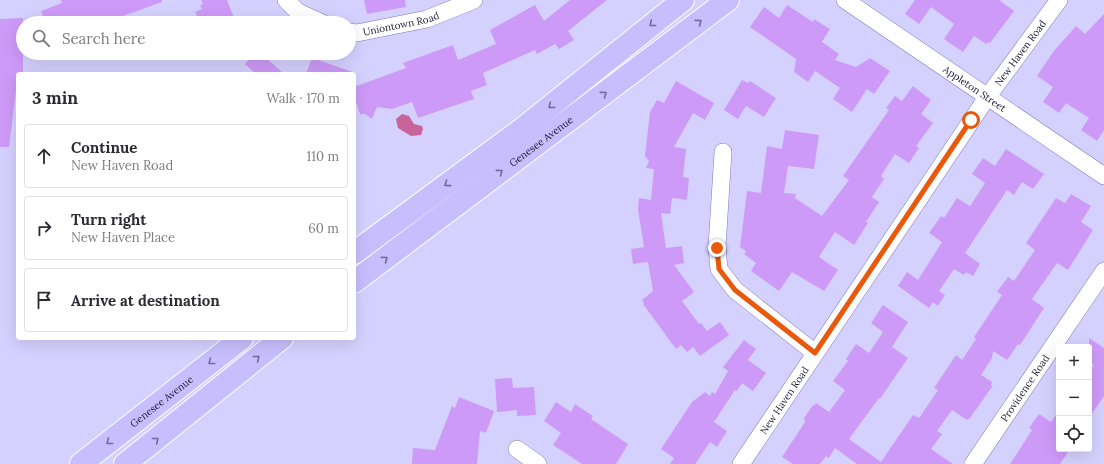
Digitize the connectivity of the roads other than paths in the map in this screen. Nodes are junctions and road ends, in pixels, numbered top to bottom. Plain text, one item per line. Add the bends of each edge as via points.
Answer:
1 (286, 0) edge
2 (474, 0) edge
3 (683, 0) edge
4 (728, 0) edge
5 (845, 0) edge
6 (1059, 0) edge
7 (307, 16) edge
8 (356, 33) edge
9 (988, 96) junction
10 (723, 152) dead end
11 (1104, 176) edge
12 (356, 251) edge
13 (1104, 271) edge
14 (356, 280) edge
15 (239, 340) edge
16 (280, 340) edge
17 (815, 353) junction
18 (517, 449) dead end
19 (81, 464) edge
20 (125, 464) edge
21 (538, 464) edge
22 (741, 464) edge
23 (973, 464) edge

1 - 7 street via 298,12
2 - 8 street, Uniontown Road via 427,20
3 -> 12 main road, Genesee Avenue via 522,129
14 -> 4 main road, Genesee Avenue
5 - 9 street, Appleton Street
6 - 9 street, New Haven Road
9 - 11 street, Appleton Street
9 - 17 street, New Haven Road
10 - 17 street via 717,248 719,269 735,290
13 - 23 street, Providence Road
15 -> 19 main road, Genesee Avenue
20 -> 16 main road
17 - 22 street, New Haven Road
18 - 21 street

